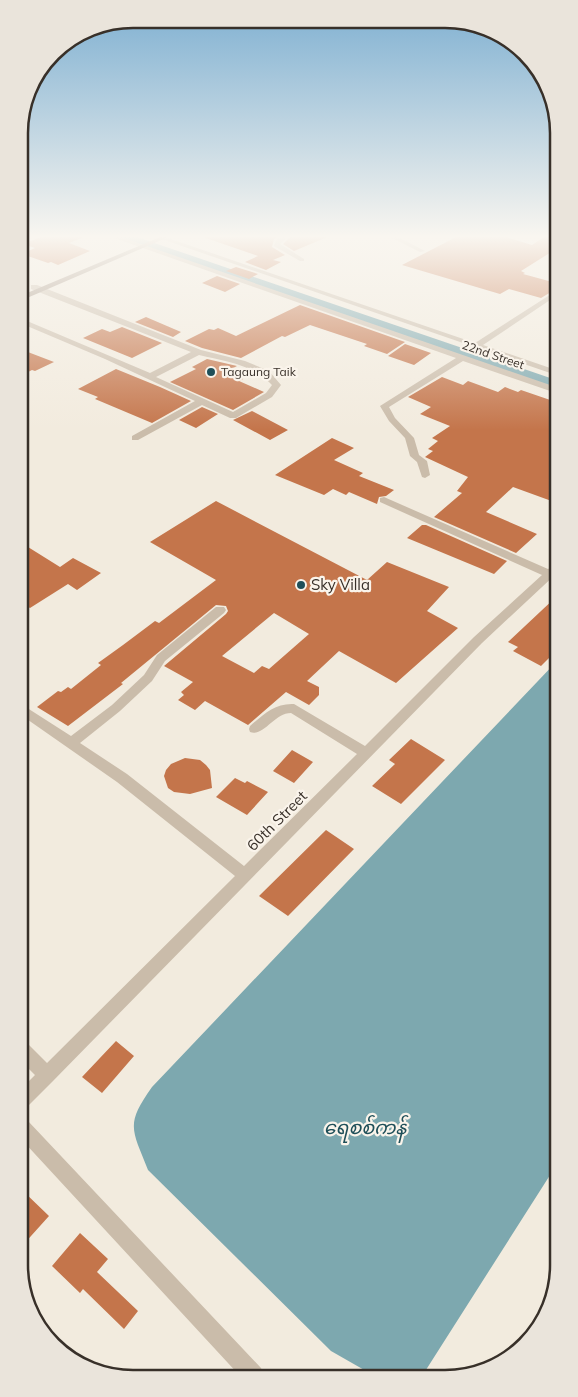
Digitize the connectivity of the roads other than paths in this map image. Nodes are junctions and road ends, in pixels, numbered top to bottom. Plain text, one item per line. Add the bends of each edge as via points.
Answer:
1 (66, 300) edge
2 (299, 300) edge
3 (344, 300) edge
4 (545, 300) edge
5 (28, 324) edge
6 (476, 346) junction
7 (198, 352) junction
8 (463, 357) junction
9 (550, 371) edge
10 (149, 377) junction
11 (550, 388) edge
12 (202, 401) junction
13 (135, 438) dead end
14 (424, 475) dead end
15 (384, 500) dead end
16 (550, 570) edge
17 (550, 574) edge
18 (220, 610) dead end
19 (28, 714) edge
20 (255, 729) dead end
21 (70, 743) junction
22 (367, 754) junction
23 (246, 876) junction
24 (28, 1056) edge
25 (47, 1075) junction
26 (28, 1094) edge
27 (28, 1133) edge
28 (248, 1370) edge

1 - 7 street
2 - 8 street, 22nd Street
3 - 6 street, 22nd Street
4 - 6 street
5 - 10 street
6 - 9 street, 22nd Street
7 - 10 street
7 - 12 street via 242,363 266,374 277,385 269,395 232,416
8 - 11 street, 22nd Street
8 - 14 street via 384,406 386,413 407,432 415,456 422,461
10 - 12 street
12 - 13 street
15 - 16 street
17 - 22 street, 60th Street via 478,640
18 - 21 street via 161,658 148,678 122,702
19 - 21 street
20 - 22 street via 276,711 294,709
21 - 23 street via 122,778
22 - 23 street, 60th Street
23 - 25 street, 60th Street
24 - 25 street
25 - 26 street, 60th Street
27 - 28 street

